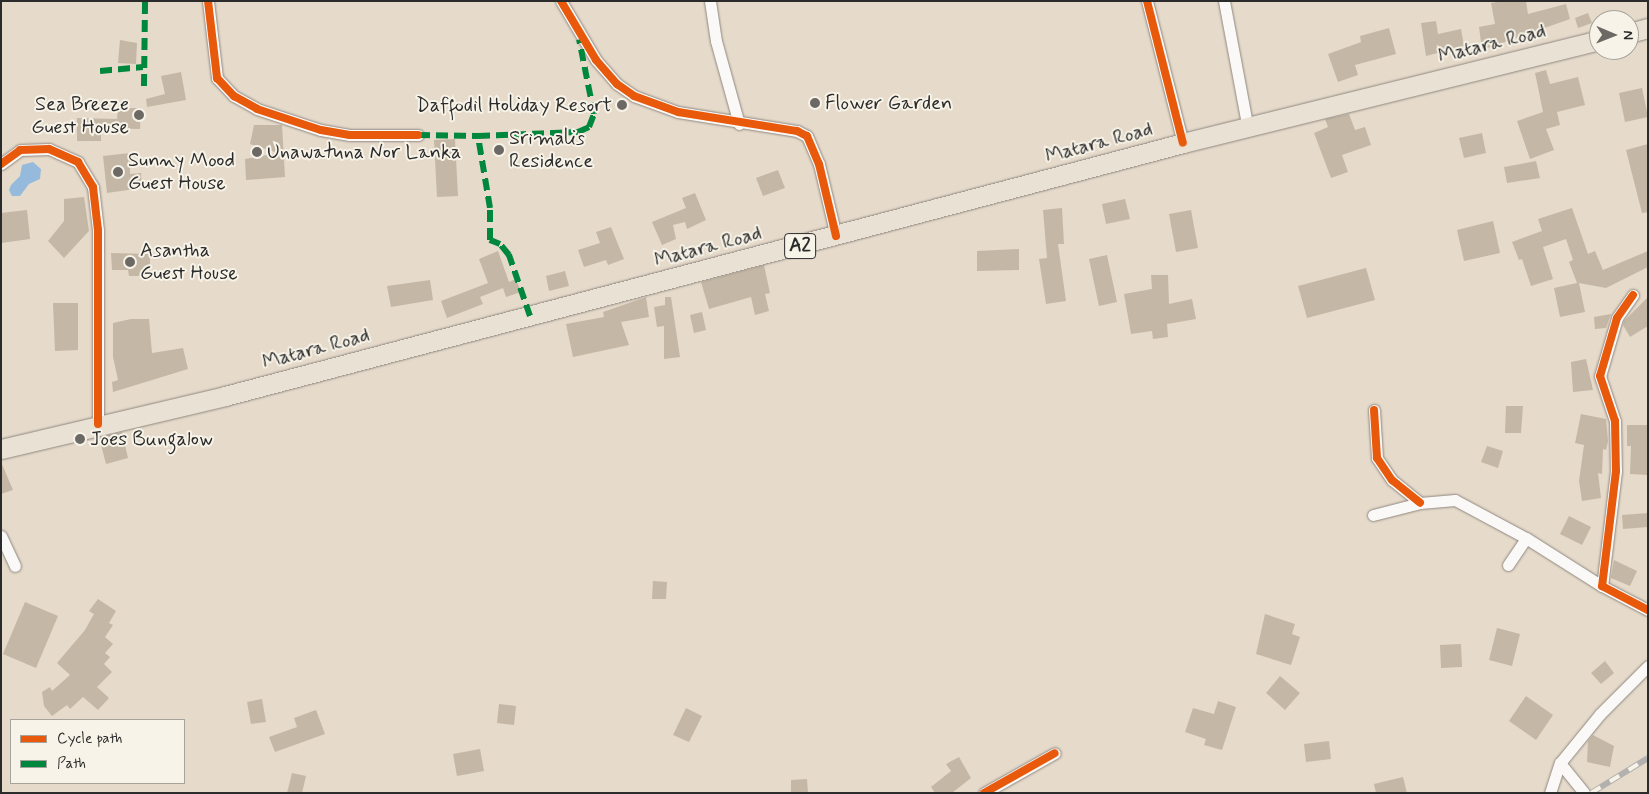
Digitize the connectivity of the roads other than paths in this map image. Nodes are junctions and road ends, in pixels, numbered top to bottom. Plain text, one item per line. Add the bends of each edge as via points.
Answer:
1 (208, 1) edge
2 (561, 1) edge
3 (710, 1) edge
4 (1147, 1) edge
5 (1224, 1) edge
6 (1589, 43) edge
7 (739, 124) junction
8 (1248, 129) junction
9 (418, 135) dead end
10 (1183, 143) junction
11 (1, 164) edge
12 (836, 236) junction
13 (1633, 295) dead end
14 (1374, 410) dead end
15 (98, 424) junction
16 (1, 449) edge
17 (1420, 503) junction
18 (1373, 515) dead end
19 (1, 536) edge
20 (1526, 538) junction
21 (1508, 565) dead end
22 (14, 566) dead end
23 (1602, 586) junction
24 (1648, 610) edge
25 (1648, 666) edge
26 (1054, 753) dead end
27 (1560, 763) junction
28 (984, 793) edge
29 (1550, 793) edge
30 (1584, 793) edge

1 - 9 street via 217,78 234,96 257,109 321,130 350,135
2 - 7 street via 596,60 617,84 634,96 678,112
3 - 7 street via 716,40
4 - 10 street
5 - 8 street
6 - 8 highway, Matara Road / A2
7 - 12 street via 797,131 807,136 819,164
8 - 10 highway, Matara Road / A2
10 - 12 highway, Matara Road / A2
11 - 15 street via 20,150 49,149 78,162 93,187 98,230
12 - 15 highway, Matara Road / A2 via 225,396
13 - 23 street via 1617,318 1600,376 1615,421 1616,471
14 - 17 street via 1377,458 1392,480
15 - 16 highway, Matara Road / A2
17 - 18 street
17 - 20 street via 1455,500
19 - 22 street
20 - 21 street
20 - 23 street
23 - 24 street
25 - 27 street via 1600,714
26 - 28 street
27 - 29 street
27 - 30 street

